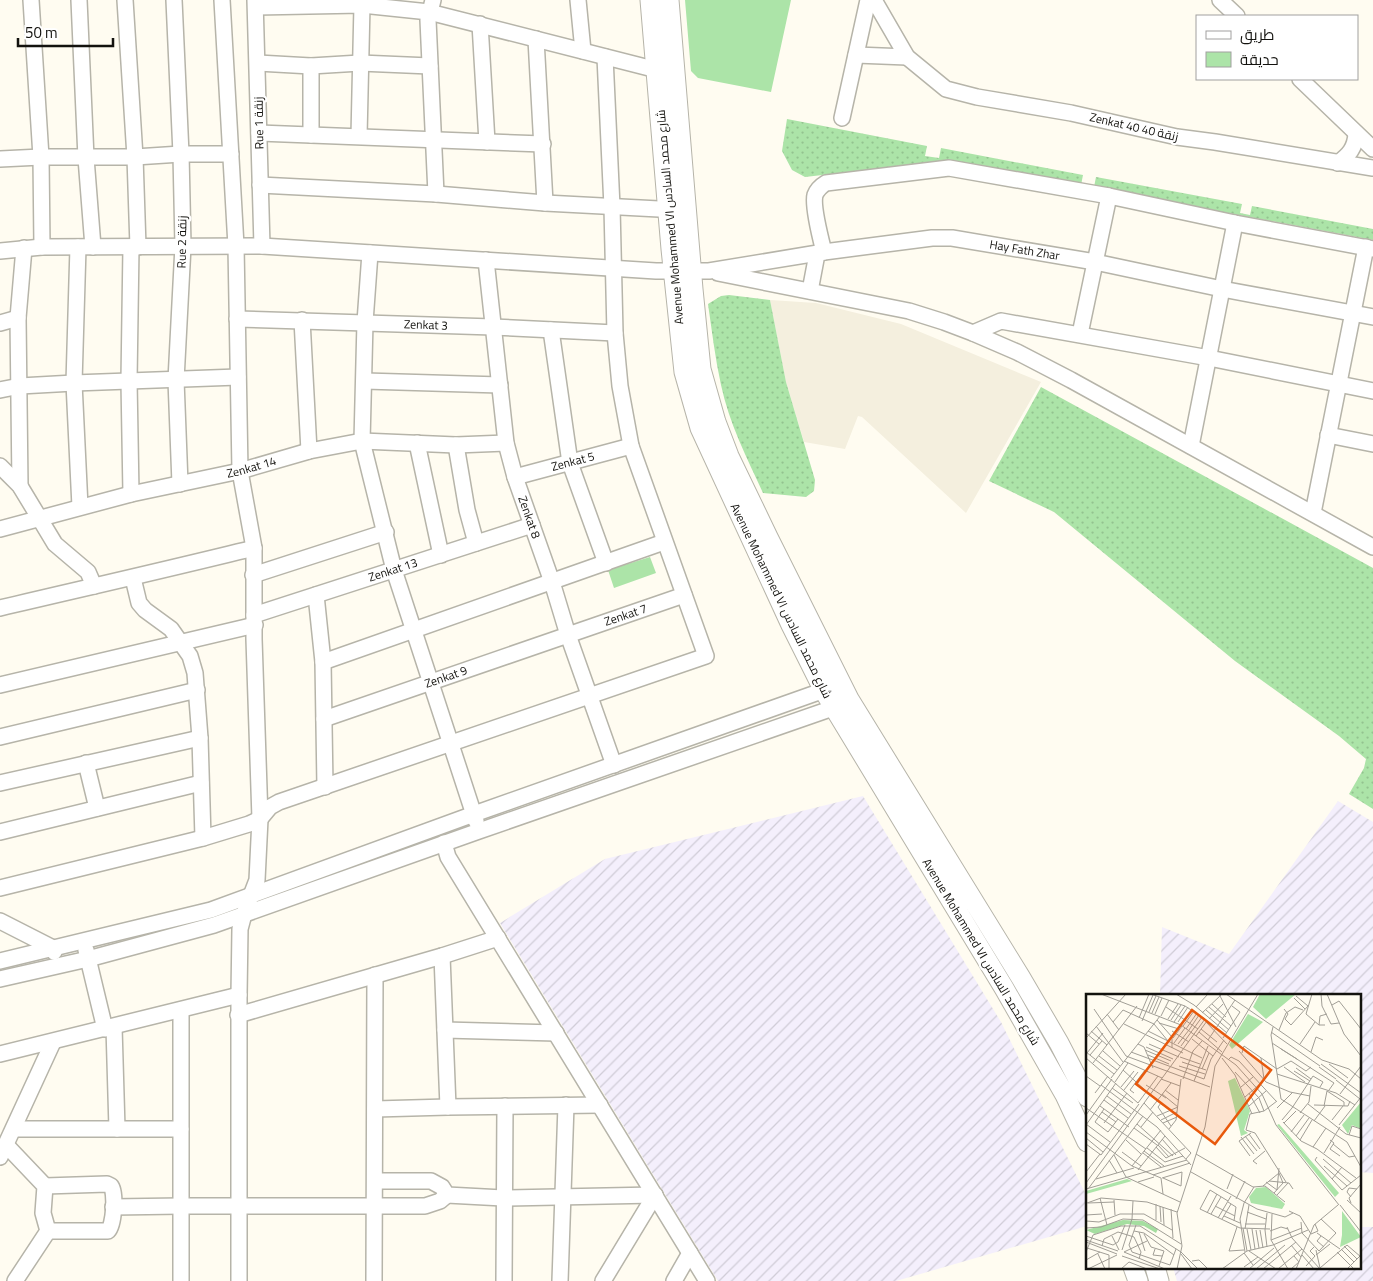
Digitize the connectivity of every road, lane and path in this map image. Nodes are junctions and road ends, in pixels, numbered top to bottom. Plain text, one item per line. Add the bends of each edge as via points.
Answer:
1 (30, 0) edge
2 (79, 0) edge
3 (124, 0) edge
4 (174, 0) edge
5 (222, 0) edge
6 (578, 0) edge
7 (650, 0) edge
8 (669, 0) edge
9 (868, 0) edge
10 (874, 0) edge
11 (1220, 0) edge
12 (256, 3) edge
13 (362, 5) junction
14 (431, 6) edge
15 (1236, 15) edge
16 (480, 24) junction
17 (536, 40) junction
18 (582, 51) junction
19 (856, 55) junction
20 (604, 57) junction
21 (907, 57) junction
22 (258, 63) junction
23 (360, 64) junction
24 (311, 66) junction
25 (430, 66) junction
26 (656, 69) junction
27 (676, 74) junction
28 (1301, 80) edge
29 (842, 118) dead end
30 (259, 132) junction
31 (1356, 134) junction
32 (311, 135) junction
33 (359, 136) junction
34 (434, 140) junction
35 (487, 142) junction
36 (543, 144) junction
37 (1373, 149) edge
38 (181, 154) junction
39 (231, 154) junction
40 (40, 157) junction
41 (135, 157) junction
42 (86, 158) junction
43 (0, 159) edge
44 (1338, 163) junction
45 (1373, 168) edge
46 (260, 185) junction
47 (436, 194) junction
48 (1109, 196) junction
49 (545, 202) junction
50 (612, 207) junction
51 (677, 210) junction
52 (1236, 223) junction
53 (183, 246) junction
54 (236, 246) junction
55 (262, 246) junction
56 (42, 247) junction
57 (85, 247) junction
58 (134, 247) junction
59 (24, 248) junction
60 (1369, 248) edge
61 (0, 251) edge
62 (370, 253) junction
63 (820, 253) junction
64 (486, 260) junction
65 (1095, 262) junction
66 (614, 268) junction
67 (691, 271) junction
68 (1222, 289) junction
69 (810, 291) junction
70 (1353, 313) junction
71 (1373, 317) edge
72 (18, 318) junction
73 (237, 319) junction
74 (302, 320) junction
75 (365, 322) junction
76 (0, 324) edge
77 (493, 327) junction
78 (551, 330) junction
79 (615, 333) junction
80 (973, 333) junction
81 (1080, 334) junction
82 (1208, 358) junction
83 (238, 377) junction
84 (176, 380) junction
85 (365, 381) junction
86 (74, 382) junction
87 (129, 382) junction
88 (1338, 384) junction
89 (500, 385) junction
90 (20, 386) junction
91 (0, 390) edge
92 (1373, 391) edge
93 (1328, 435) junction
94 (362, 441) junction
95 (417, 443) junction
96 (506, 443) junction
97 (1373, 444) edge
98 (456, 445) junction
99 (631, 446) junction
100 (1191, 446) junction
101 (309, 451) junction
102 (570, 463) junction
103 (0, 466) edge
104 (240, 471) junction
105 (515, 477) junction
106 (180, 484) junction
107 (20, 486) junction
108 (131, 494) junction
109 (80, 507) junction
110 (1313, 513) junction
111 (41, 518) junction
112 (532, 525) junction
113 (0, 529) edge
114 (386, 532) junction
115 (664, 542) junction
116 (476, 543) junction
117 (1373, 546) edge
118 (254, 548) junction
119 (441, 555) junction
120 (606, 563) junction
121 (394, 570) junction
122 (253, 575) junction
123 (133, 578) junction
124 (552, 582) junction
125 (94, 586) junction
126 (316, 595) junction
127 (684, 595) junction
128 (0, 608) edge
129 (255, 620) junction
130 (413, 630) junction
131 (568, 634) junction
132 (182, 643) junction
133 (323, 662) junction
134 (431, 683) junction
135 (0, 686) edge
136 (197, 690) junction
137 (824, 691) junction
138 (590, 695) junction
139 (841, 696) junction
140 (324, 719) junction
141 (0, 737) edge
142 (200, 738) junction
143 (452, 744) junction
144 (86, 763) junction
145 (614, 765) junction
146 (201, 783) junction
147 (0, 784) edge
148 (325, 787) junction
149 (97, 808) junction
150 (474, 814) junction
151 (260, 819) junction
152 (479, 830) junction
153 (0, 832) edge
154 (203, 838) junction
155 (444, 843) junction
156 (0, 888) edge
157 (252, 895) junction
158 (966, 908) junction
159 (244, 914) junction
160 (0, 921) edge
161 (498, 938) junction
162 (84, 940) junction
163 (53, 948) junction
164 (442, 956) junction
165 (88, 959) junction
166 (0, 961) edge
167 (57, 966) junction
168 (375, 975) junction
169 (1021, 978) junction
170 (0, 979) edge
171 (1004, 988) junction
172 (238, 995) junction
173 (181, 1010) junction
174 (238, 1015) junction
175 (110, 1028) junction
176 (445, 1030) junction
177 (556, 1033) junction
178 (53, 1042) junction
179 (0, 1054) edge
180 (1086, 1095) edge
181 (566, 1105) junction
182 (600, 1105) junction
183 (448, 1106) junction
184 (505, 1106) junction
185 (374, 1109) junction
186 (14, 1129) junction
187 (116, 1129) junction
188 (181, 1129) junction
189 (1086, 1140) edge
190 (3, 1151) edge
191 (375, 1181) junction
192 (45, 1186) junction
193 (447, 1195) junction
194 (655, 1195) junction
195 (504, 1198) junction
196 (564, 1198) junction
197 (239, 1205) junction
198 (181, 1206) junction
199 (375, 1206) junction
200 (113, 1208) junction
201 (48, 1231) junction
202 (690, 1252) junction
203 (1133, 1268) edge
204 (1155, 1268) edge
205 (15, 1281) edge
206 (181, 1281) edge
207 (239, 1281) edge
208 (374, 1281) edge
209 (504, 1281) edge
210 (560, 1281) edge
211 (603, 1281) edge
212 (674, 1281) edge
213 (707, 1281) edge
214 (1138, 1281) edge
215 (1160, 1281) edge

1 - 40 street
2 - 42 street
3 - 41 street
4 - 38 street, Rue 2 زنقة
5 - 39 street
6 - 18 street
7 - 26 main road, Avenue Mohammed VI شارع محمد السادس
8 - 27 main road, Avenue Mohammed VI شارع محمد السادس
9 - 19 street
10 - 21 street
11 - 15 street
12 - 13 street
12 - 22 street, Rue 1 زنقة
13 - 14 street
13 - 23 street
14 - 16 street
14 - 25 street via 428,20
16 - 17 street
16 - 35 street
17 - 18 street
17 - 36 street
18 - 20 street
19 - 21 street
19 - 29 street
20 - 26 street
20 - 50 street
21 - 44 street, Zenkat 40 زنقة 40 via 946,89 977,97 1071,112 1177,137
22 - 24 street
22 - 30 street, Rue 1 زنقة
23 - 24 street
23 - 25 street
23 - 33 street
24 - 32 street
25 - 34 street
26 - 27 street
26 - 51 main road, Avenue Mohammed VI شارع محمد السادس
27 - 51 main road, Avenue Mohammed VI شارع محمد السادس
28 - 31 street
30 - 32 street
30 - 46 street, Rue 1 زنقة
31 - 37 street
31 - 44 street via 1351,152
32 - 33 street
33 - 34 street
34 - 35 street
34 - 47 street
35 - 36 street
36 - 49 street
38 - 39 street
38 - 41 street
38 - 53 street, Rue 2 زنقة
39 - 54 street
40 - 42 street
40 - 43 street
40 - 56 street
41 - 42 street
41 - 58 street
42 - 57 street
44 - 45 street, Zenkat 40 زنقة 40
46 - 47 street
46 - 55 street, Rue 1 زنقة
47 - 49 street
48 - 52 street
48 - 63 street via 949,168 826,183 815,194
48 - 65 street
49 - 50 street
50 - 51 street
50 - 66 street
51 - 67 main road, Avenue Mohammed VI شارع محمد السادس
52 - 60 street
52 - 68 street
53 - 54 street
53 - 58 street
53 - 84 street, Rue 2 زنقة
54 - 55 street
54 - 73 street
55 - 62 street
56 - 57 street
56 - 59 street
57 - 58 street
57 - 86 street
58 - 87 street
59 - 61 street
59 - 72 street
60 - 70 street
62 - 64 street
62 - 75 street
63 - 65 street, Hay Fath Zhar via 952,238
63 - 67 street, Hay Fath Zhar
63 - 69 street
64 - 66 street
64 - 77 street, Zenkat 8
65 - 68 street, Hay Fath Zhar
65 - 81 street
66 - 67 street
66 - 79 street
67 - 69 street
67 - 137 main road, Avenue Mohammed VI شارع محمد السادس via 684,372 700,428
67 - 139 main road, Avenue Mohammed VI شارع محمد السادس via 701,369 716,422
68 - 70 street, Hay Fath Zhar
68 - 82 street
69 - 80 street via 909,311
70 - 71 street, Hay Fath Zhar
70 - 88 street
72 - 76 street
72 - 90 street
73 - 74 street, Zenkat 3
73 - 83 street
74 - 75 street, Zenkat 3
74 - 101 street
75 - 77 street, Zenkat 3
75 - 85 street
77 - 78 street, Zenkat 3
77 - 89 street, Zenkat 8
78 - 79 street, Zenkat 3
78 - 102 street
79 - 99 street
80 - 81 street via 1002,321
80 - 100 street via 1017,352
81 - 82 street
82 - 88 street
82 - 100 street
83 - 84 street
83 - 104 street
84 - 87 street
84 - 106 street, Rue 2 زنقة
85 - 89 street
85 - 94 street
86 - 87 street
86 - 90 street
86 - 109 street
87 - 108 street
88 - 92 street
88 - 93 street
89 - 96 street, Zenkat 8
90 - 91 street
90 - 107 street
93 - 97 street
93 - 110 street
94 - 95 street, Zenkat 14
94 - 101 street, Zenkat 14
94 - 114 street
95 - 98 street, Zenkat 14
95 - 119 street
96 - 98 street, Zenkat 14
96 - 105 street, Zenkat 8
98 - 116 street
99 - 102 street, Zenkat 5
99 - 115 street
100 - 110 street
101 - 104 street, Zenkat 14
102 - 105 street, Zenkat 5
102 - 120 street
103 - 107 street
104 - 106 street, Zenkat 14
104 - 118 street
105 - 112 street, Zenkat 8
106 - 108 street, Zenkat 14
107 - 111 street
108 - 109 street, Zenkat 14
109 - 111 street, Zenkat 14
110 - 117 street
111 - 113 street, Zenkat 14
111 - 125 street via 55,544 88,572
112 - 116 street, Zenkat 13
112 - 124 street, Zenkat 8
114 - 121 street
114 - 122 street
115 - 120 street
115 - 127 street
116 - 119 street, Zenkat 13
118 - 122 street
118 - 123 street
119 - 121 street, Zenkat 13
120 - 124 street
121 - 126 street, Zenkat 13
121 - 130 street
122 - 129 street
123 - 125 street
123 - 132 street via 139,603 171,629
124 - 130 street
124 - 131 street, Zenkat 8
125 - 128 street
126 - 129 street, Zenkat 13
126 - 133 street
127 - 131 street, Zenkat 7
127 - 138 street via 706,656
129 - 132 street, Zenkat 13
129 - 151 street
130 - 133 street
130 - 134 street
131 - 134 street, Zenkat 9
131 - 138 street, Zenkat 8
132 - 135 street, Zenkat 13
132 - 136 street via 190,656
133 - 140 street
134 - 140 street, Zenkat 9
134 - 143 street
136 - 141 street
136 - 142 street
137 - 139 main road, Avenue Mohammed VI شارع محمد السادس
137 - 145 street
138 - 143 street
138 - 145 street, Zenkat 8
139 - 152 street
139 - 158 main road, Avenue Mohammed VI شارع محمد السادس
140 - 148 street
142 - 144 street
142 - 146 street
143 - 148 street
143 - 150 street
144 - 147 street
144 - 149 street
145 - 150 street
146 - 149 street
146 - 154 street
148 - 151 street via 279,802
149 - 153 street
150 - 152 street
150 - 157 street
151 - 154 street
151 - 157 street via 257,880
152 - 155 street
154 - 156 street
155 - 159 street
155 - 161 street via 448,857
157 - 159 street
157 - 162 street via 211,910
158 - 169 main road, Avenue Mohammed VI شارع محمد السادس
158 - 171 main road, Avenue Mohammed VI شارع محمد السادس
159 - 165 street
159 - 172 street via 240,929
160 - 163 street
161 - 164 street
161 - 177 street
162 - 163 street
162 - 165 street
163 - 166 street
163 - 167 street
164 - 168 street
164 - 176 street
165 - 167 street
165 - 175 street
167 - 170 street
168 - 174 street
168 - 185 street
169 - 171 main road
169 - 180 main road, Avenue Mohammed VI شارع محمد السادس
171 - 189 main road, Avenue Mohammed VI شارع محمد السادس via 1065,1095
172 - 173 street
172 - 174 street
173 - 175 street
173 - 188 street
174 - 197 street
175 - 178 street
175 - 187 street
176 - 177 street
176 - 183 street
177 - 182 street
178 - 179 street
178 - 186 street
181 - 182 street
181 - 184 street
181 - 196 street
182 - 194 street
183 - 184 street
183 - 185 street
184 - 195 street
185 - 191 street
186 - 187 street
186 - 190 street
187 - 188 street
188 - 198 street
190 - 192 street
191 - 193 street via 431,1182 442,1187
191 - 199 street
192 - 200 street via 109,1185 114,1191
192 - 201 street via 43,1213
193 - 195 street
193 - 199 street via 425,1206
194 - 196 street
194 - 202 street
194 - 211 street
195 - 196 street
195 - 209 street
196 - 210 street
197 - 198 street
197 - 199 street
197 - 207 street
198 - 200 street
198 - 206 street
199 - 208 street
200 - 201 street via 108,1231
201 - 205 street
202 - 212 street
202 - 213 street
203 - 214 main road
204 - 215 main road

